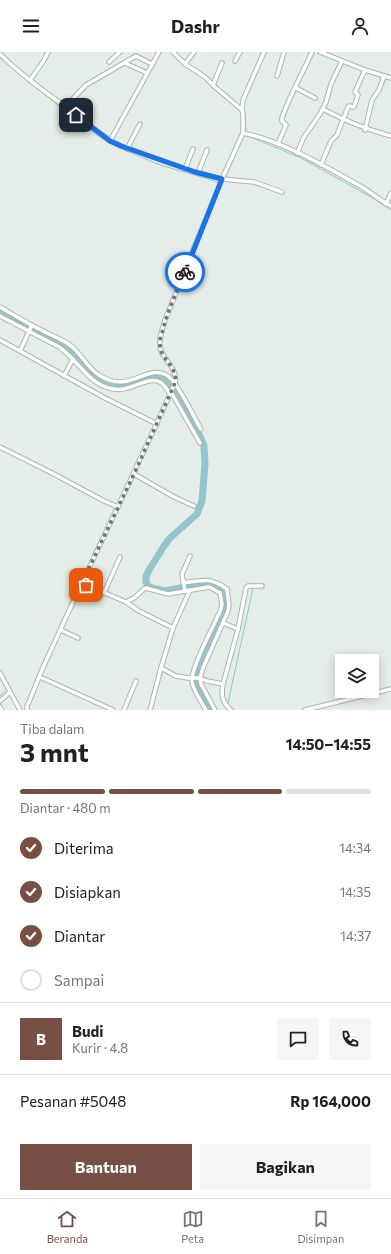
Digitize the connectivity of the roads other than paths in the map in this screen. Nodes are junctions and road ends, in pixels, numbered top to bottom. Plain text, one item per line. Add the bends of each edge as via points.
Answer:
1 (5, 52) edge
2 (48, 52) edge
3 (120, 52) edge
4 (159, 52) edge
5 (173, 52) edge
6 (194, 52) edge
7 (240, 52) edge
8 (264, 52) edge
9 (284, 52) edge
10 (312, 52) edge
11 (320, 52) edge
12 (1, 55) edge
13 (235, 61) dead end
14 (342, 61) junction
15 (109, 62) dead end
16 (125, 63) junction
17 (186, 63) junction
18 (222, 63) dead end
19 (152, 64) junction
20 (365, 70) junction
21 (147, 73) junction
22 (277, 76) dead end
23 (384, 76) junction
24 (391, 78) edge
25 (30, 80) junction
26 (213, 84) junction
27 (296, 88) junction
28 (315, 98) dead end
29 (65, 107) junction
30 (242, 109) junction
31 (323, 109) junction
32 (343, 120) junction
33 (140, 124) dead end
34 (366, 130) junction
35 (245, 134) junction
36 (391, 136) edge
37 (110, 141) junction
38 (278, 144) junction
39 (193, 148) dead end
40 (128, 149) junction
41 (207, 150) dead end
42 (298, 153) junction
43 (321, 165) junction
44 (185, 169) junction
45 (198, 173) junction
46 (222, 179) junction
47 (282, 192) dead end
48 (391, 193) edge
49 (386, 204) junction
50 (391, 206) edge
51 (0, 307) edge
52 (0, 316) edge
53 (32, 326) junction
54 (29, 331) junction
55 (0, 340) edge
56 (20, 351) junction
57 (74, 359) junction
58 (64, 376) junction
59 (173, 381) junction
60 (171, 392) junction
61 (154, 422) junction
62 (201, 429) dead end
63 (200, 443) dead end
64 (0, 447) edge
65 (134, 474) junction
66 (116, 505) junction
67 (194, 506) dead end
68 (190, 556) dead end
69 (120, 557) dead end
70 (183, 584) junction
71 (86, 585) junction
72 (262, 586) dead end
73 (185, 590) junction
74 (190, 590) junction
75 (226, 590) junction
76 (104, 593) junction
77 (221, 593) junction
78 (126, 602) junction
79 (223, 623) junction
80 (173, 628) junction
81 (238, 629) junction
82 (61, 630) junction
83 (78, 638) dead end
84 (161, 668) junction
85 (0, 673) edge
86 (40, 676) junction
87 (196, 677) junction
88 (136, 681) dead end
89 (223, 684) junction
90 (391, 689) edge
91 (10, 692) junction
92 (0, 701) edge
93 (326, 705) junction
94 (0, 707) edge
95 (230, 709) edge
96 (2, 710) edge
97 (20, 710) edge
98 (27, 710) edge
99 (113, 710) edge
100 (124, 710) edge
101 (150, 710) edge
102 (206, 710) edge
103 (215, 710) edge
104 (305, 710) edge
105 (327, 710) edge

1 - 12 street
2 - 25 street
3 - 15 street
4 - 19 street
5 - 17 street
6 - 17 street
7 - 13 street
8 - 30 street
9 - 22 street
10 - 27 street
11 - 14 street
12 - 25 street
14 - 20 street
14 - 31 street
16 - 19 street via 137,56
16 - 21 street
16 - 29 street via 86,85
17 - 26 street
18 - 26 street
19 - 21 street
20 - 23 street
20 - 32 street via 356,92 358,95 354,107 348,107
21 - 37 street
23 - 24 street
23 - 34 street via 372,100
25 - 29 street
26 - 30 street
27 - 28 street
27 - 38 street via 282,118 286,125
29 - 37 street
30 - 35 street
31 - 32 street
31 - 42 street via 304,137
32 - 34 street
32 - 43 street
33 - 40 street
34 - 36 street
35 - 38 street
35 - 46 street
37 - 40 street
38 - 42 street
39 - 44 street
40 - 44 street
41 - 45 street
42 - 43 street
43 - 49 street via 360,186
44 - 45 street
45 - 46 street
46 - 47 street via 254,182
46 - 59 street via 160,338 161,350 176,376
48 - 49 street
49 - 50 street
51 - 53 street
52 - 54 street
53 - 54 street
53 - 59 street via 68,343 94,371 107,379 120,382 155,373 164,374
54 - 56 street
54 - 57 street via 59,347
55 - 56 street
56 - 58 street
57 - 58 street
57 - 60 street via 97,384 108,388 125,389 156,381
58 - 61 street
59 - 60 street
59 - 62 street
60 - 61 street
60 - 63 street
61 - 65 street
64 - 66 street
65 - 66 street
65 - 67 street
66 - 71 street
68 - 70 street via 182,574
69 - 76 street
70 - 73 street
70 - 75 street via 210,580
71 - 76 street
71 - 82 street
72 - 81 street via 246,588
73 - 74 street
73 - 78 street via 164,594 146,588
74 - 77 street via 209,587
74 - 80 street
75 - 77 street
75 - 79 street via 229,605
76 - 78 street
77 - 87 street via 221,609 196,665
78 - 80 street
79 - 81 street
79 - 87 street via 203,668
80 - 84 street
81 - 89 street
82 - 83 street
82 - 86 street
84 - 87 street via 176,676
84 - 101 street
85 - 91 street
86 - 98 street
86 - 99 street
87 - 89 street
87 - 102 street via 192,682
87 - 103 street
88 - 100 street
89 - 95 street via 222,699
90 - 93 street
91 - 92 street
91 - 97 street
93 - 104 street
93 - 105 street
94 - 96 street

